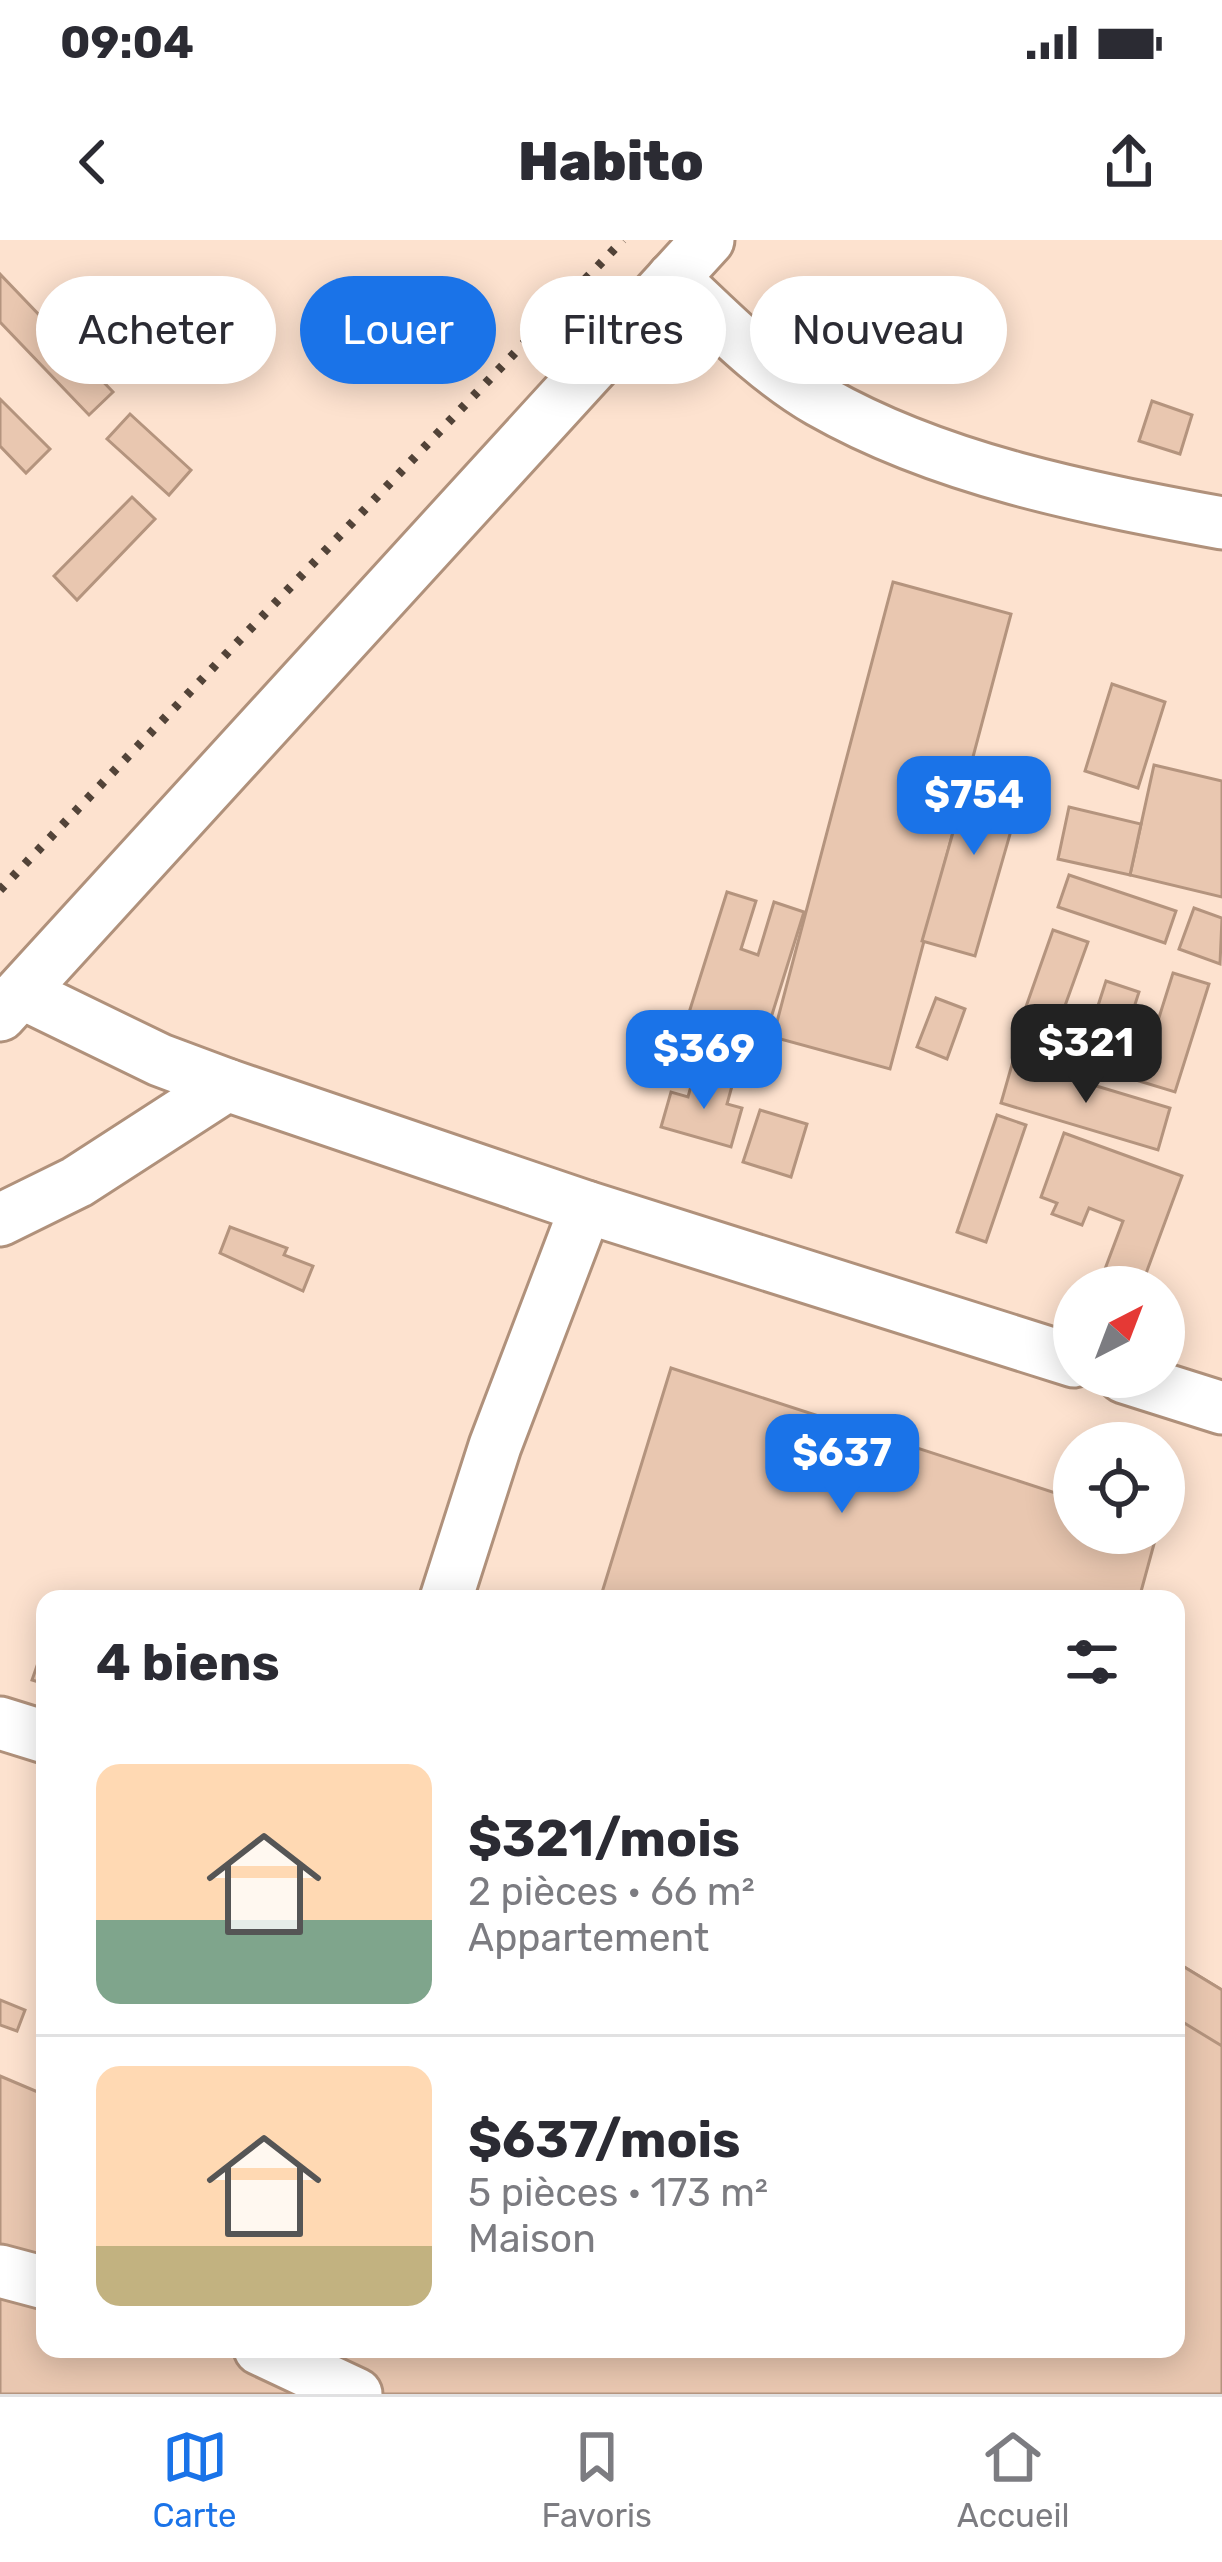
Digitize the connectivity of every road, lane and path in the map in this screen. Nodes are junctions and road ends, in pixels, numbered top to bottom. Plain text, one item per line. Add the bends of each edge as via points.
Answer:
1 (708, 240) edge
2 (675, 276) edge
3 (726, 328) edge
4 (576, 384) edge
5 (1222, 523) edge
6 (11, 1004) edge
7 (227, 1085) junction
8 (586, 1207) junction
9 (0, 1220) edge
10 (1053, 1354) edge
11 (1185, 1396) edge
12 (1222, 1408) edge
13 (449, 1590) edge
14 (0, 1723) edge
15 (36, 1734) edge
16 (0, 2270) edge
17 (36, 2280) edge
18 (279, 2358) edge
19 (356, 2394) edge

1 - 2 street
3 - 5 street via 819,401 908,441 1002,475
4 - 6 street
6 - 7 street
7 - 8 street
7 - 9 street via 77,1182
8 - 10 street
8 - 13 street
11 - 12 street
14 - 15 street
16 - 17 street
18 - 19 street

